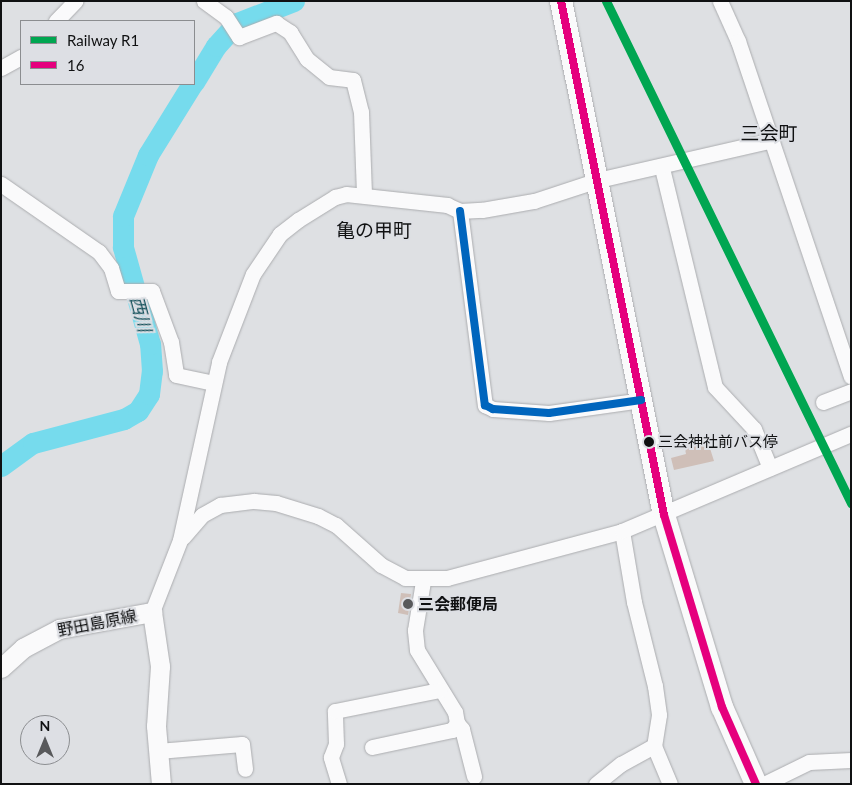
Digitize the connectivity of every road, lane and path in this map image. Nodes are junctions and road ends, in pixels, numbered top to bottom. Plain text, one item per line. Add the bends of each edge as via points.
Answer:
1 (75, 1) edge
2 (204, 1) edge
3 (561, 1) edge
4 (720, 1) edge
5 (57, 20) edge
6 (20, 58) edge
7 (1, 68) edge
8 (772, 140) junction
9 (662, 168) junction
10 (598, 180) junction
11 (1, 184) edge
12 (364, 195) junction
13 (460, 211) junction
14 (851, 377) edge
15 (214, 383) junction
16 (851, 391) edge
17 (641, 400) junction
18 (823, 402) dead end
19 (851, 434) edge
20 (770, 468) junction
21 (664, 515) junction
22 (622, 531) junction
23 (180, 540) junction
24 (423, 581) junction
25 (152, 612) junction
26 (1, 668) edge
27 (439, 690) junction
28 (457, 723) junction
29 (654, 746) junction
30 (372, 747) dead end
31 (158, 752) junction
32 (851, 760) edge
33 (245, 769) dead end
34 (474, 776) dead end
35 (161, 784) edge
36 (339, 784) edge
37 (596, 784) edge
38 (670, 784) edge
39 (756, 784) edge
40 (764, 784) edge

1 - 5 street
2 - 12 street via 226,17 239,37 276,23 290,32 308,60 329,77 353,80 361,112
3 - 10 highway
4 - 8 street via 738,41
6 - 7 street
8 - 9 street
8 - 14 street
9 - 10 street
9 - 20 street via 715,387 754,429
10 - 13 street via 534,200
10 - 17 highway
11 - 15 street via 99,252 111,268 118,291 152,291 171,342 176,374
12 - 13 street via 447,206
12 - 15 street via 335,197 280,234 264,254 253,274
13 - 17 street via 485,405 493,409 549,413
15 - 23 street
16 - 18 street
17 - 21 highway
19 - 20 street
20 - 21 street
21 - 22 street
21 - 39 highway via 722,707
22 - 24 street via 455,576
22 - 29 street via 634,602 655,686 659,715
23 - 24 street via 202,515 220,505 254,501 276,503 336,525 393,573
23 - 25 street
24 - 27 street via 415,630 416,650
25 - 26 main road, 野田島原線 via 59,629 23,648
25 - 31 main road, 野田島原線 via 160,666 156,726
27 - 28 street via 455,712
27 - 36 street via 335,711 336,744 331,757
28 - 30 street via 452,730
28 - 34 street via 462,729
29 - 37 street via 621,764
29 - 38 street
31 - 33 street via 242,744
31 - 35 main road, 野田島原線
32 - 40 street via 809,762

